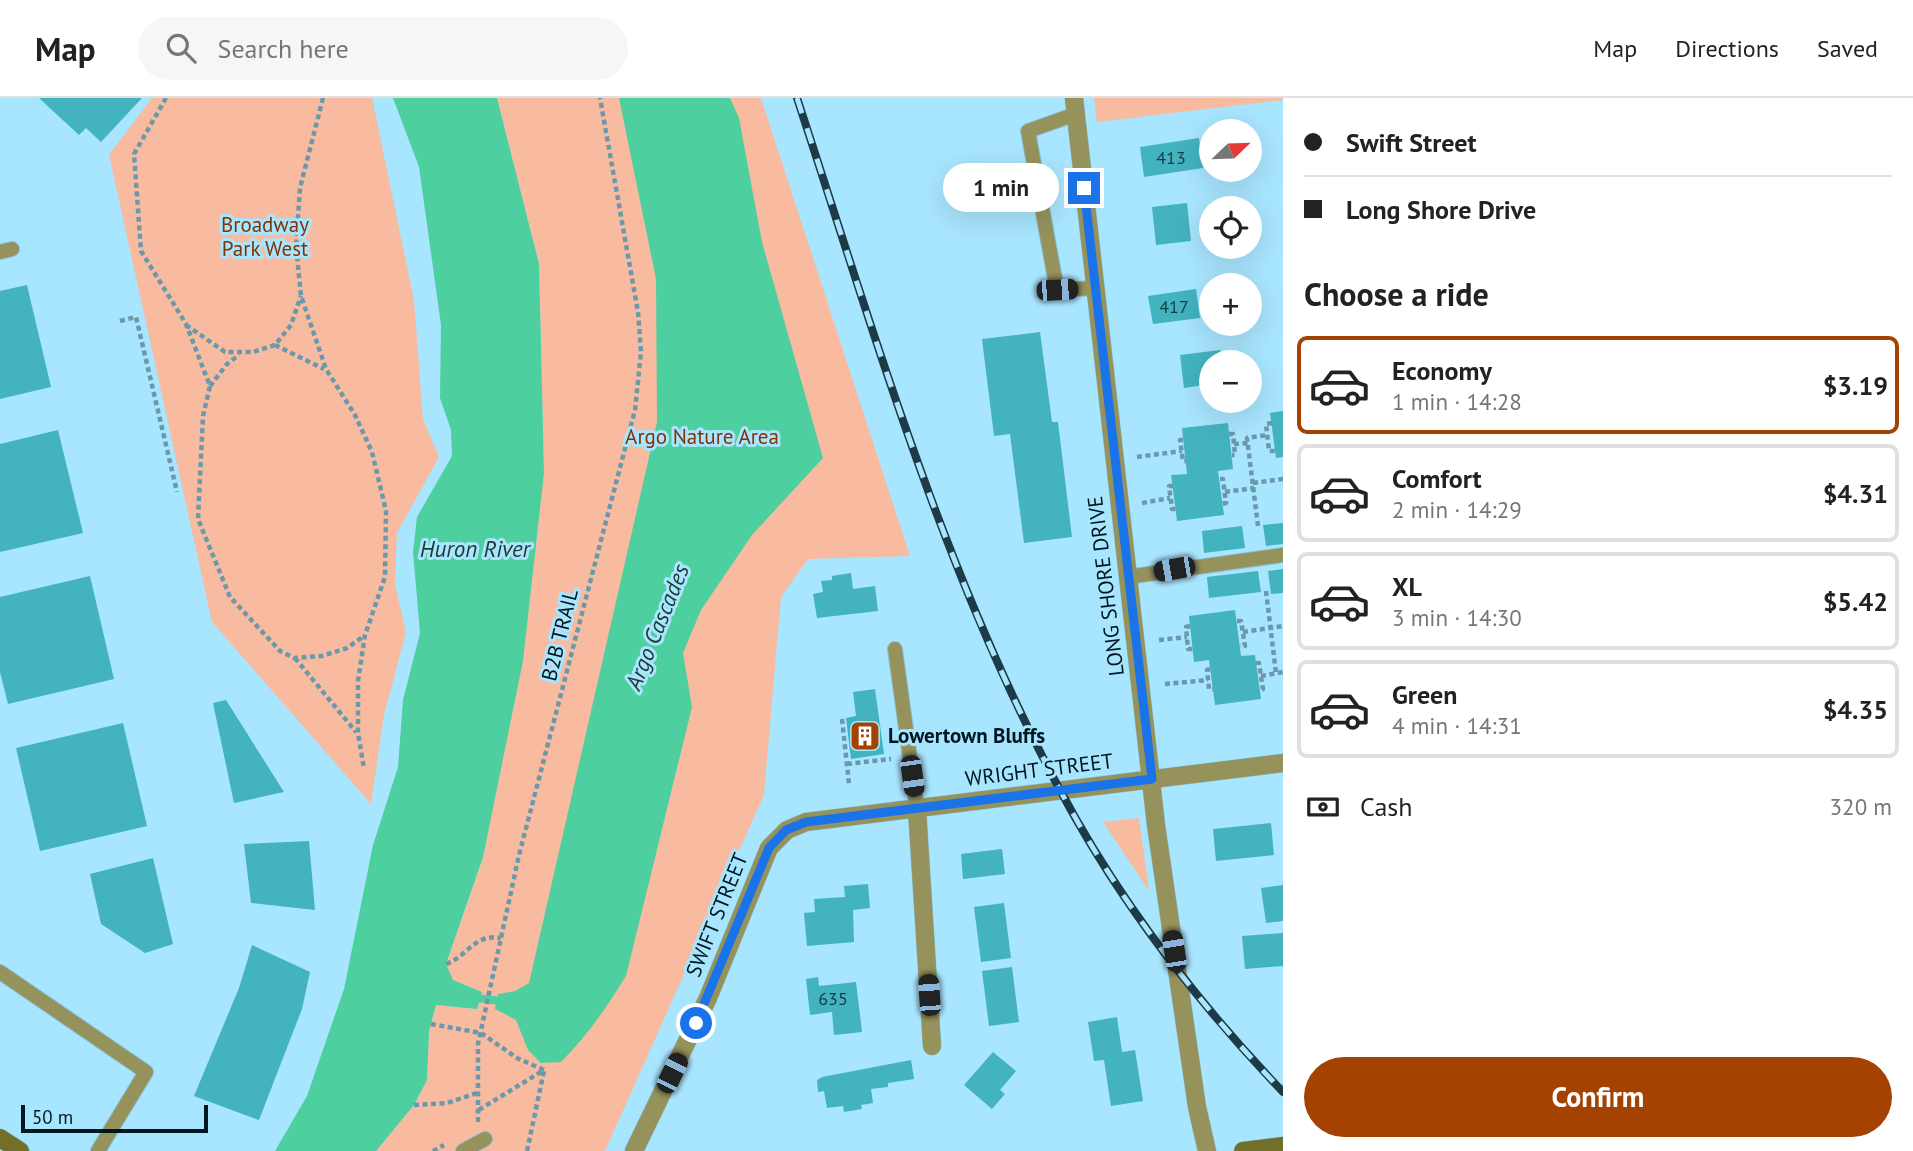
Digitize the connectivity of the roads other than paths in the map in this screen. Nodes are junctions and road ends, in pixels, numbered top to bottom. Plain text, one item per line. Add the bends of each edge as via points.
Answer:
1 (1075, 106) edge
2 (1095, 288) junction
3 (1283, 555) edge
4 (1127, 577) junction
5 (895, 649) dead end
6 (1283, 763) edge
7 (1152, 779) junction
8 (917, 809) junction
9 (769, 848) joint
10 (0, 972) edge
11 (932, 1046) dead end
12 (482, 1134) road end
13 (0, 1138) edge
14 (460, 1145) edge
15 (1283, 1146) edge
16 (20, 1151) edge
17 (98, 1151) edge
18 (634, 1151) edge
19 (1207, 1151) edge
20 (1243, 1151) edge

1 - 2 street, LONG SHORE DRIVE
1 - 2 lane via 1028,131 1057,290
2 - 4 street, LONG SHORE DRIVE
3 - 4 lane
4 - 7 street, LONG SHORE DRIVE
5 - 8 lane
6 - 7 street, WRIGHT STREET
7 - 8 street, WRIGHT STREET
7 - 19 street, LONG SHORE DRIVE via 1171,933
8 - 9 street, WRIGHT STREET via 797,824
8 - 11 street
9 - 18 street, SWIFT STREET via 708,998
10 - 17 lane via 146,1072
12 - 14 lane
13 - 16 main road
15 - 20 main road

